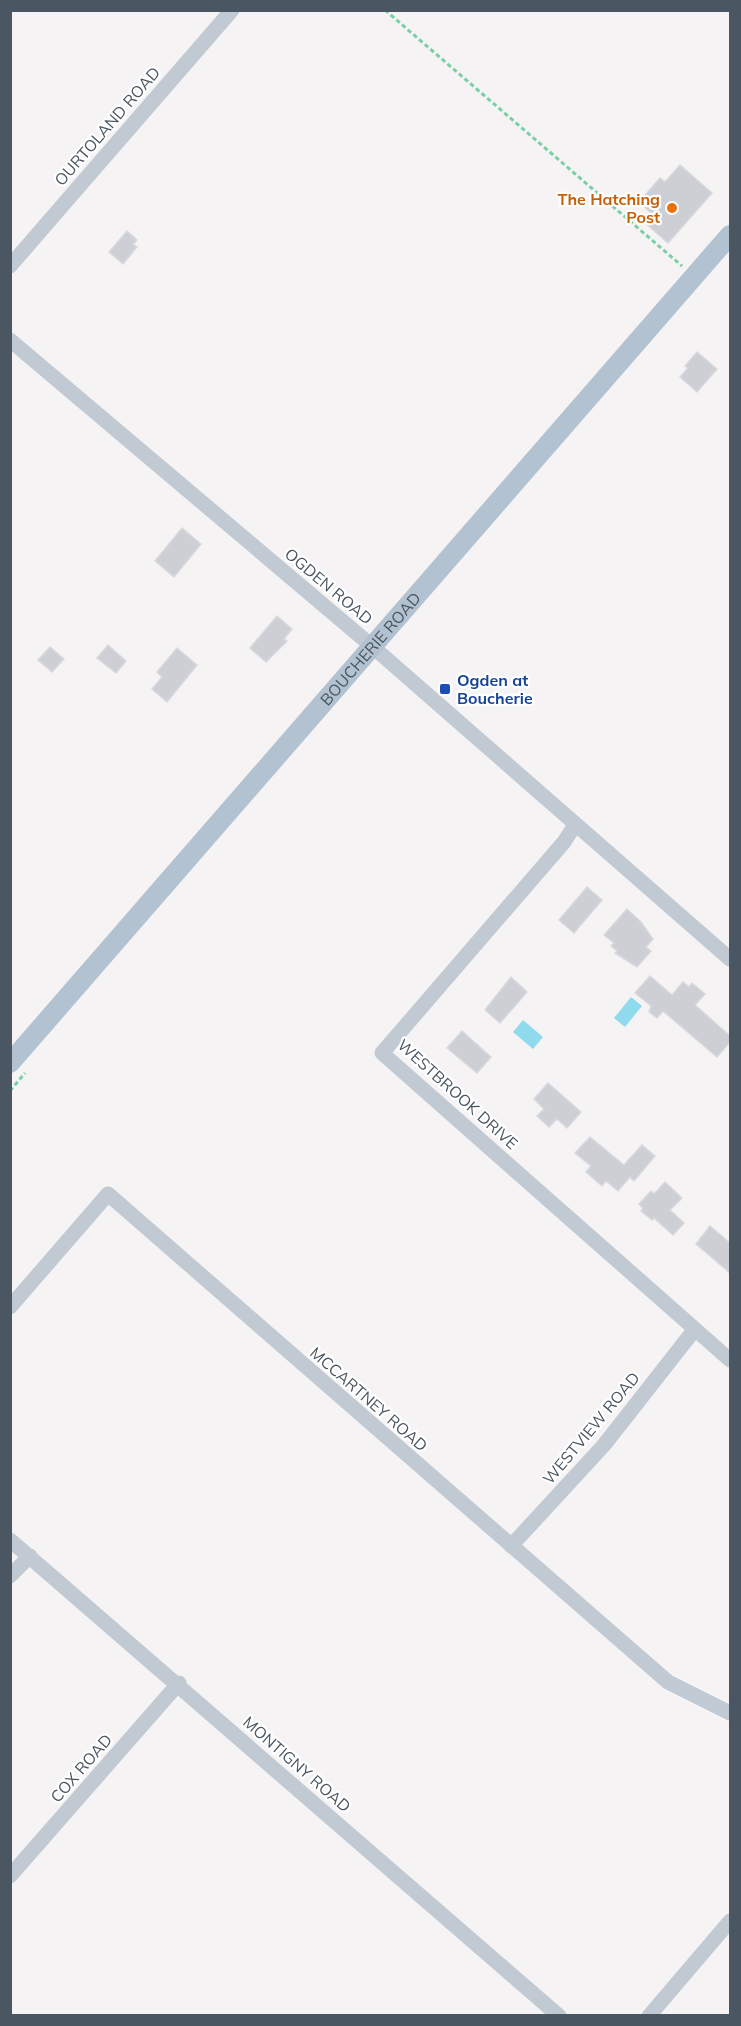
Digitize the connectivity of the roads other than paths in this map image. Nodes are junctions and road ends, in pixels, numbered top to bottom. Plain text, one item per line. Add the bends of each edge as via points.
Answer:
1 (232, 10) edge
2 (730, 235) edge
3 (10, 266) edge
4 (10, 340) edge
5 (373, 647) junction
6 (575, 825) junction
7 (730, 959) edge
8 (10, 1063) edge
9 (10, 1307) edge
10 (695, 1329) junction
11 (730, 1360) edge
12 (10, 1540) edge
13 (511, 1546) junction
14 (30, 1556) junction
15 (10, 1576) edge
16 (179, 1683) junction
17 (730, 1713) edge
18 (10, 1876) edge
19 (730, 1921) edge
20 (559, 2016) edge
21 (648, 2016) edge

1 - 3 street, OURTOLAND ROAD
2 - 5 main road, BOUCHERIE ROAD
4 - 5 street, OGDEN ROAD
5 - 6 street, OGDEN ROAD
5 - 8 main road, BOUCHERIE ROAD
6 - 7 street, OGDEN ROAD
6 - 10 street, WESTBROOK DRIVE via 559,849 382,1053
9 - 13 street, MCCARTNEY ROAD via 108,1194
10 - 11 street, WESTBROOK DRIVE
10 - 13 street, WESTVIEW ROAD via 604,1445
12 - 14 street, MONTIGNY ROAD
13 - 17 street, MCCARTNEY ROAD via 668,1682
14 - 15 street
14 - 16 street, MONTIGNY ROAD
16 - 18 street, COX ROAD
16 - 20 street, MONTIGNY ROAD
19 - 21 street

